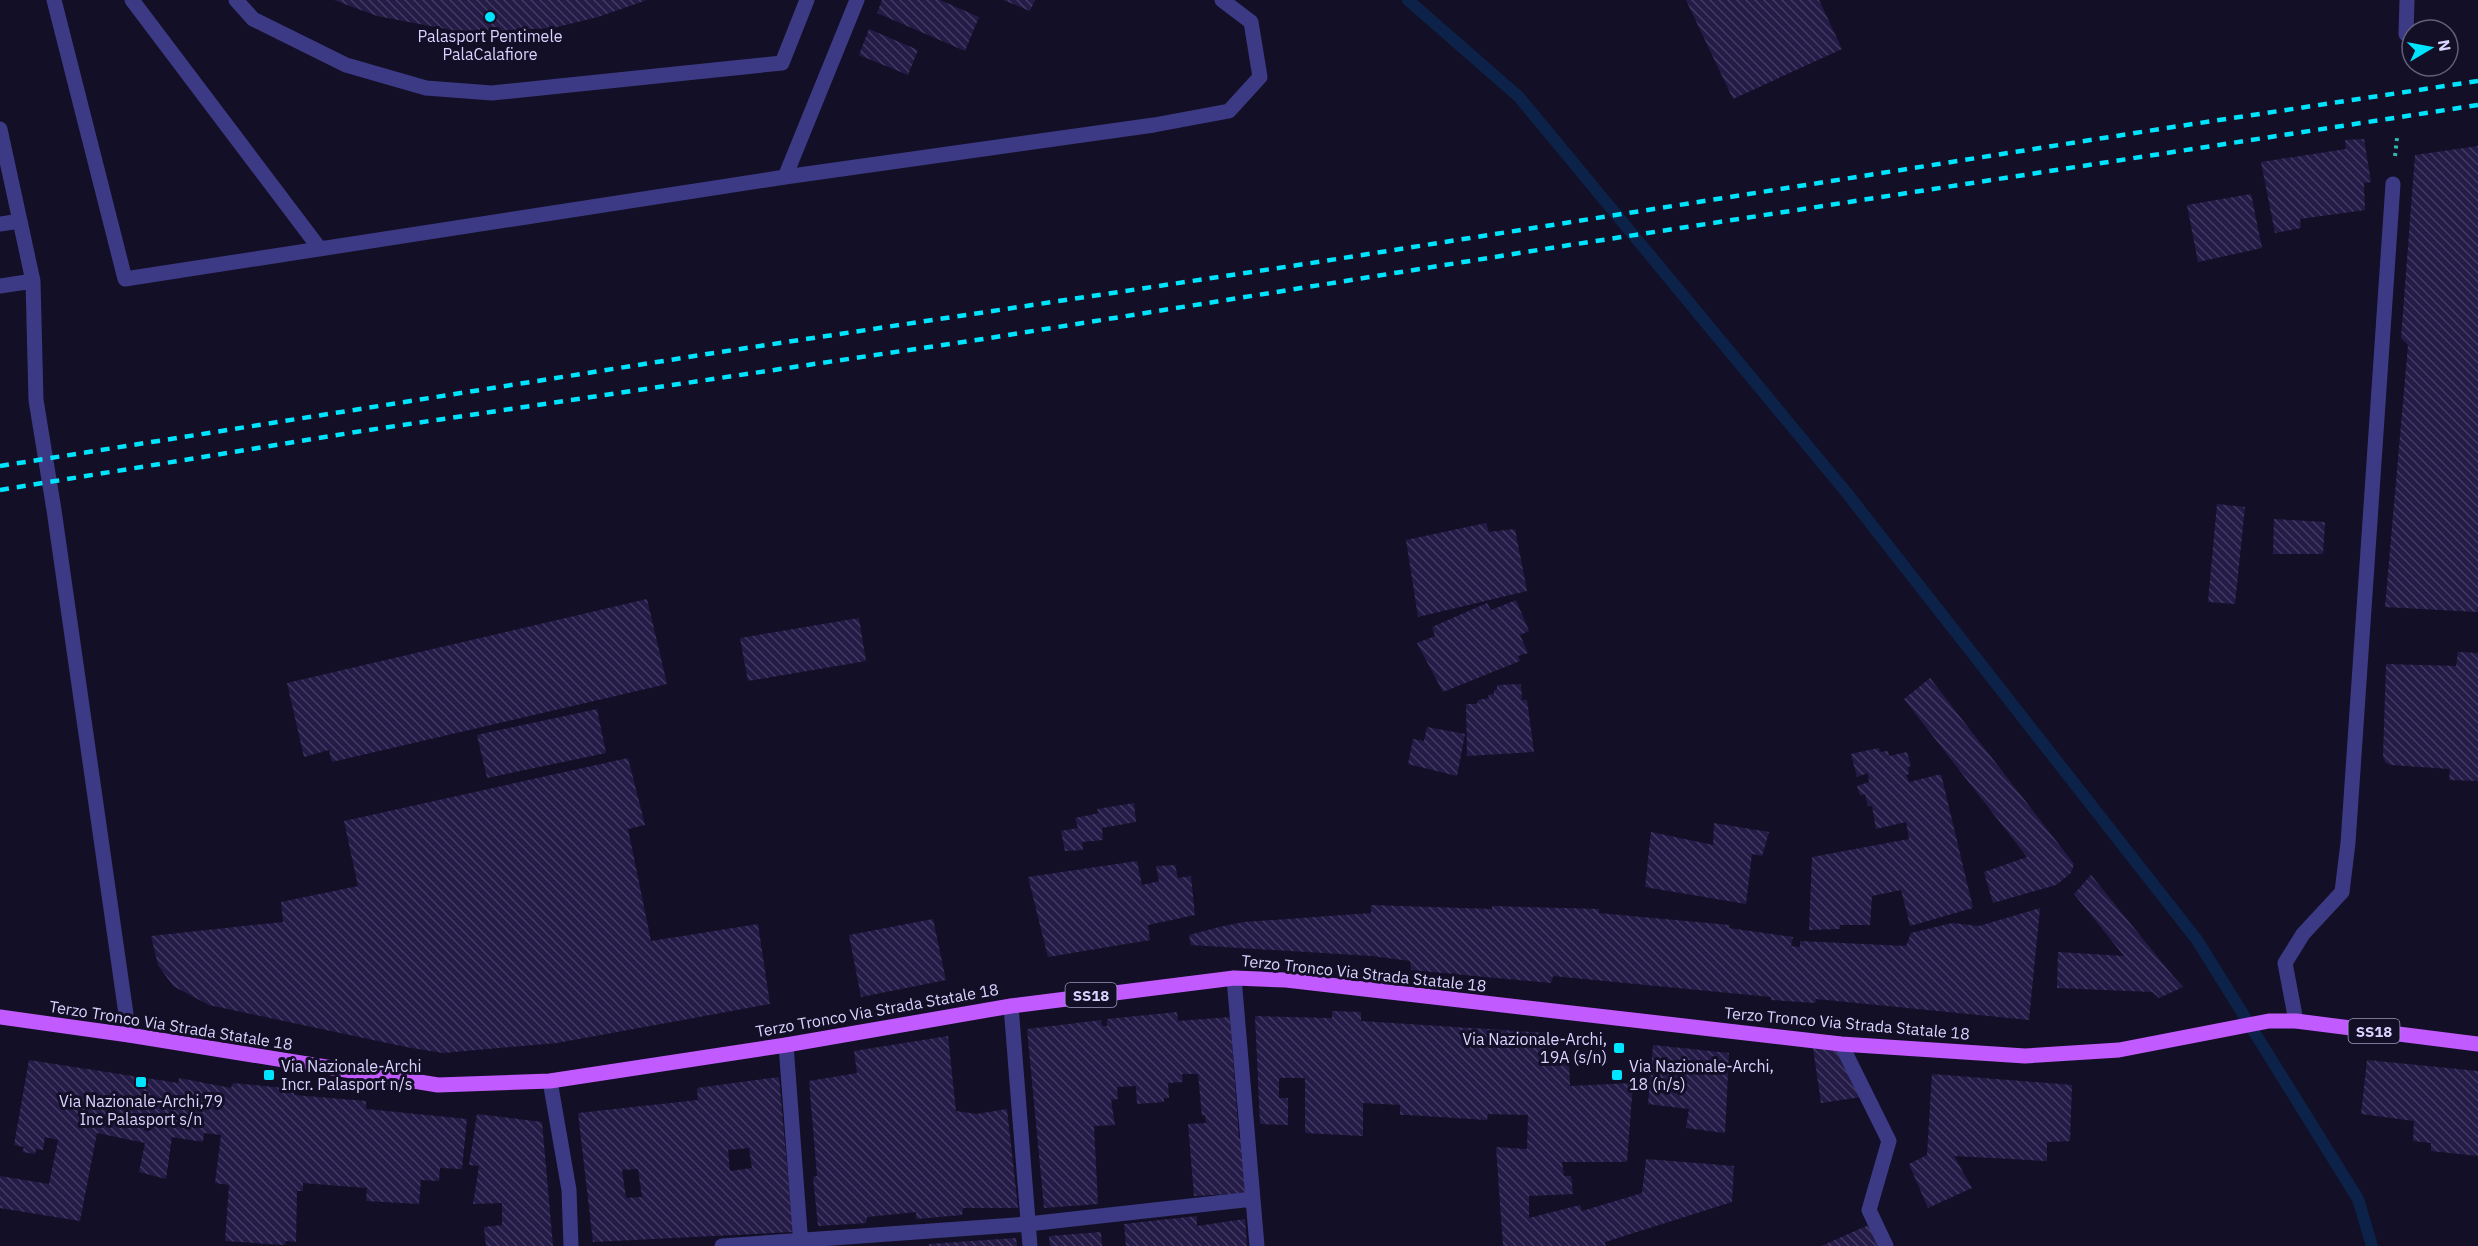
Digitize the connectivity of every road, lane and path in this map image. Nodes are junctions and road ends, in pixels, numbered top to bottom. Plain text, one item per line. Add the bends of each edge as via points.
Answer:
1 (54, 0) edge
2 (132, 0) edge
3 (236, 0) edge
4 (807, 0) edge
5 (857, 0) edge
6 (1222, 0) edge
7 (2407, 0) edge
8 (2406, 18) edge
9 (0, 129) edge
10 (784, 177) junction
11 (2393, 184) dead end
12 (20, 221) junction
13 (0, 224) edge
14 (320, 249) junction
15 (33, 281) junction
16 (0, 286) edge
17 (1233, 978) junction
18 (1011, 1006) junction
19 (0, 1017) edge
20 (2296, 1022) junction
21 (129, 1035) junction
22 (1841, 1044) junction
23 (2478, 1044) edge
24 (786, 1045) junction
25 (550, 1081) junction
26 (1253, 1199) junction
27 (1028, 1224) junction
28 (801, 1243) edge
29 (571, 1246) edge
30 (722, 1246) edge
31 (1030, 1246) edge
32 (1257, 1246) edge
33 (1886, 1246) edge

1 - 14 street via 125,279
2 - 14 street
3 - 4 street via 253,19 346,65 426,88 492,93 782,63
5 - 10 street
6 - 10 street via 1251,22 1260,77 1229,111
7 - 8 street
9 - 12 street
10 - 14 street
11 - 20 street via 2342,892 2303,934 2285,963
12 - 13 street
12 - 15 street
15 - 16 street
15 - 21 street via 36,400
17 - 18 main road, Terzo Tronco Via Strada Statale 18 / SS18
17 - 22 main road, Terzo Tronco Via Strada Statale 18 / SS18 via 1286,980
17 - 26 street
18 - 24 main road, Terzo Tronco Via Strada Statale 18 / SS18
18 - 27 street
19 - 21 main road, Terzo Tronco Via Strada Statale 18 / SS18
20 - 22 main road, Terzo Tronco Via Strada Statale 18 / SS18 via 2269,1021 2120,1050 2025,1056
20 - 23 main road, Terzo Tronco Via Strada Statale 18 / SS18
21 - 25 main road, Terzo Tronco Via Strada Statale 18 / SS18 via 438,1086
22 - 33 street via 1889,1141 1869,1210
24 - 25 main road, Terzo Tronco Via Strada Statale 18 / SS18
24 - 28 street
25 - 29 street via 569,1190
26 - 27 street
26 - 32 street
27 - 28 street
27 - 31 street
28 - 30 street

